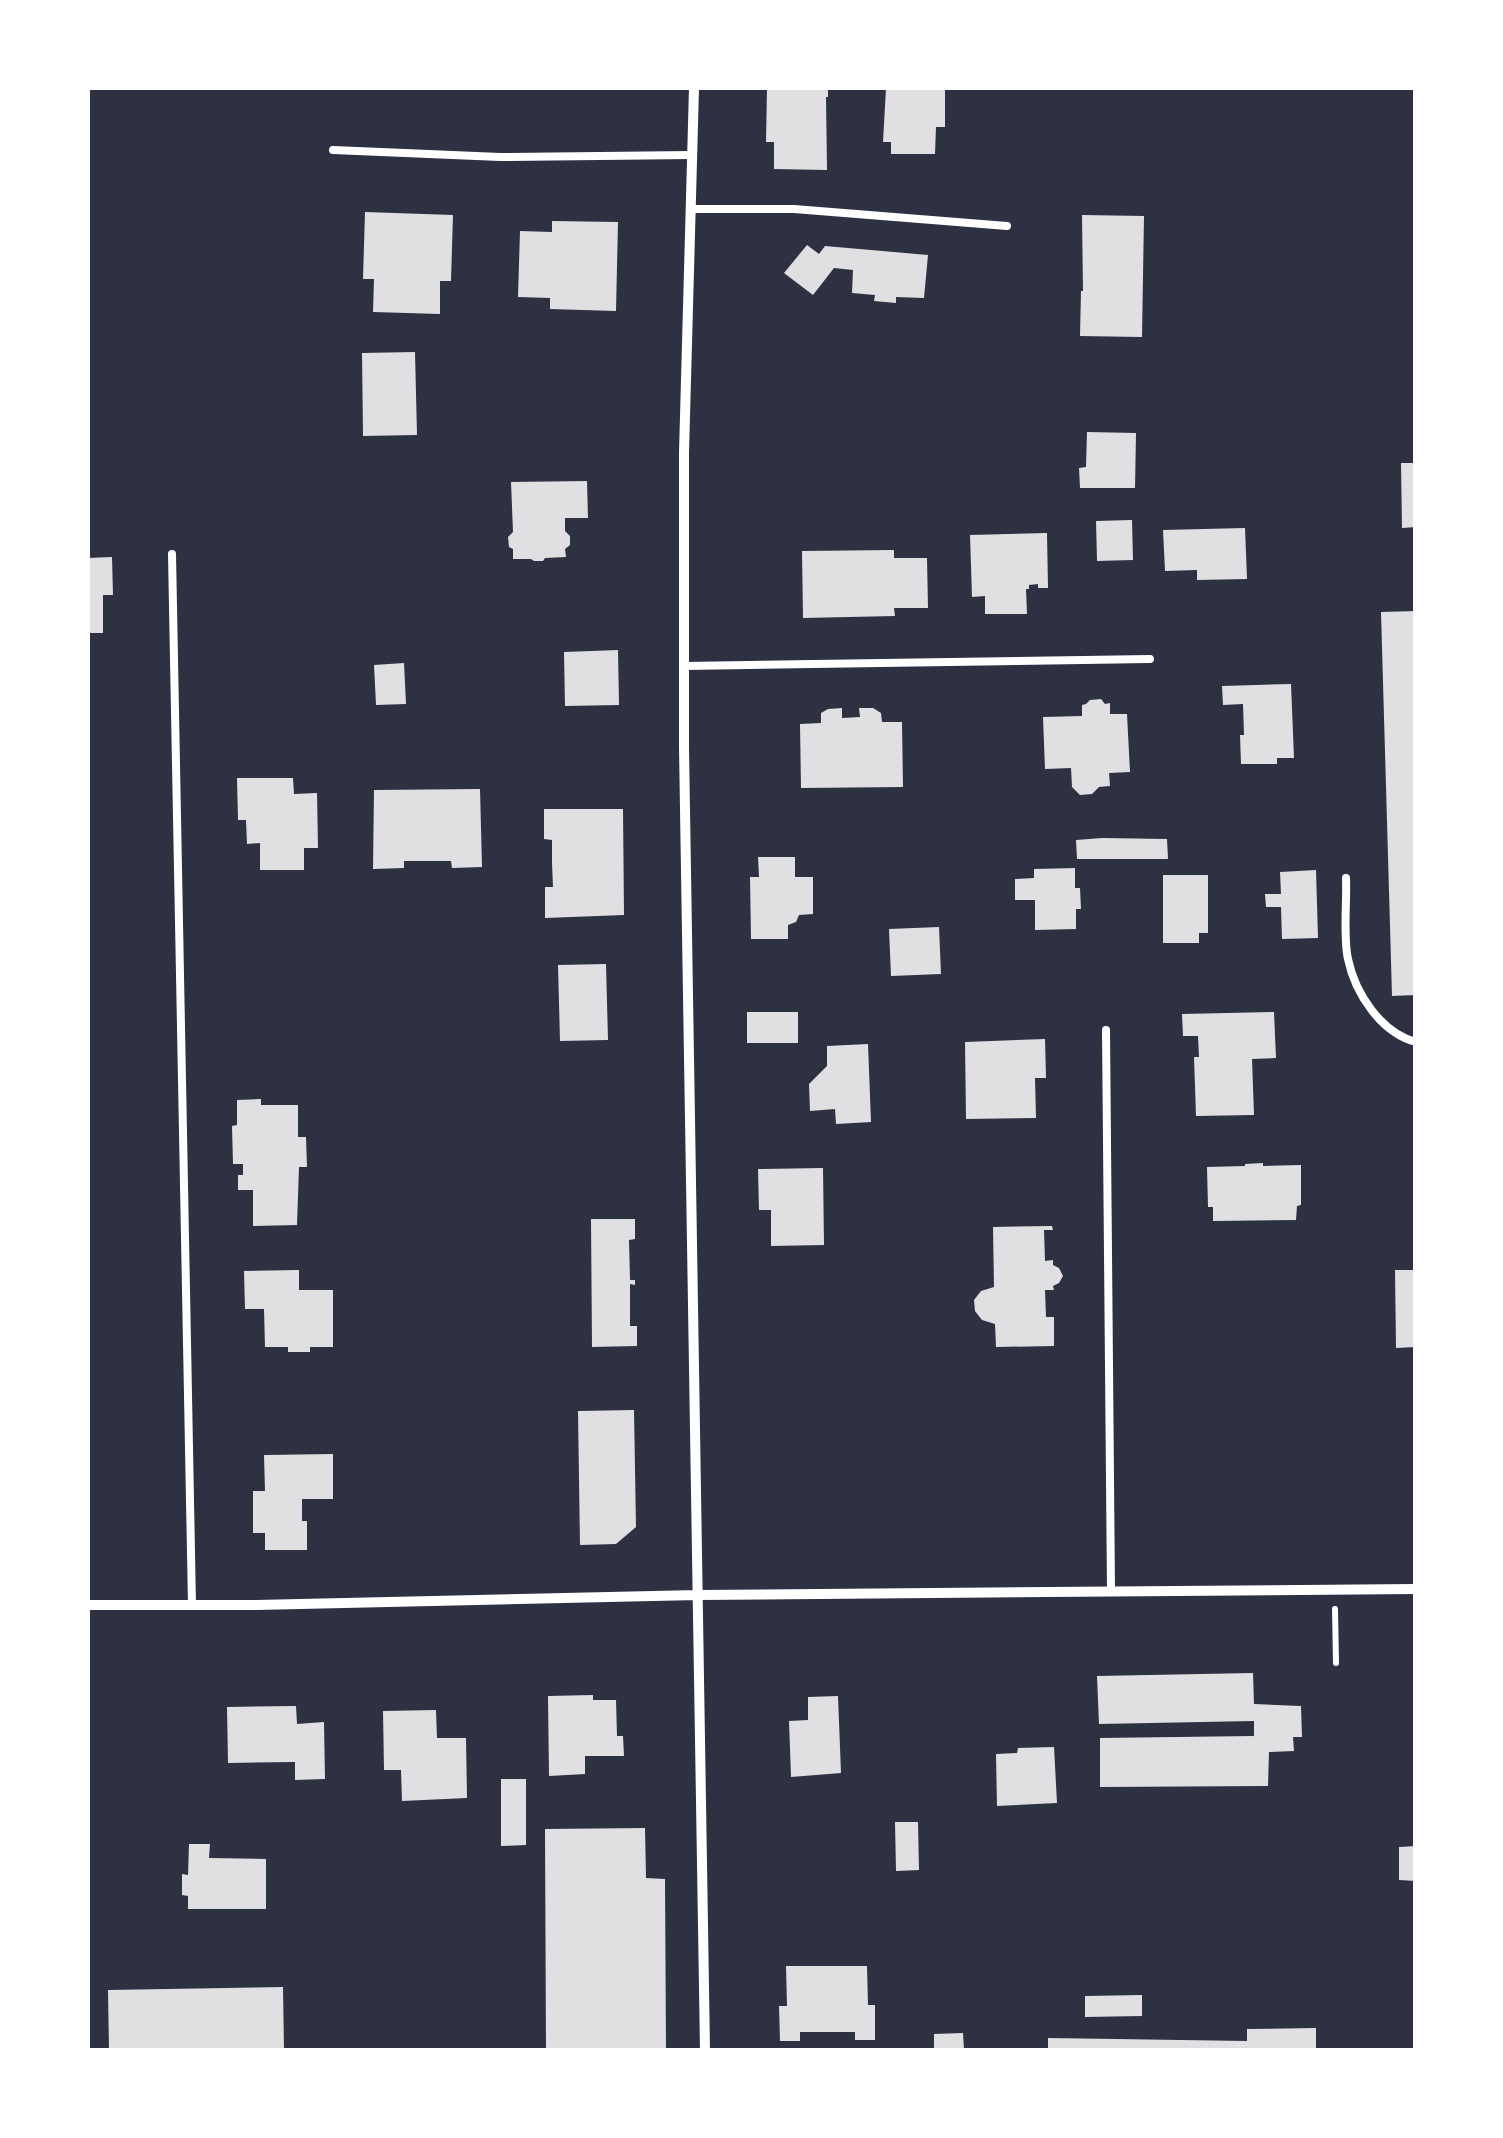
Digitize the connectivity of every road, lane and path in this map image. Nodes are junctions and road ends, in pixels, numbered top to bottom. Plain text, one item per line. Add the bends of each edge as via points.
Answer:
1 (694, 88) edge
2 (333, 150) dead end
3 (691, 155) junction
4 (691, 209) junction
5 (1007, 226) dead end
6 (172, 554) dead end
7 (1150, 658) dead end
8 (684, 666) junction
9 (1346, 878) dead end
10 (1106, 1030) dead end
11 (1416, 1042) edge
12 (1416, 1589) edge
13 (1334, 1590) junction
14 (1111, 1591) junction
15 (698, 1595) junction
16 (88, 1605) edge
17 (192, 1605) junction
18 (1336, 1663) dead end
19 (705, 2050) edge

1 - 3 street
2 - 3 lane
3 - 4 street
4 - 5 lane via 794,209
4 - 8 street
6 - 17 lane
7 - 8 lane
8 - 15 street
9 - 11 lane via 1347,958 1360,992 1378,1018
10 - 14 lane
12 - 13 street
13 - 14 street
13 - 18 path
14 - 15 street
15 - 17 street
15 - 19 street
16 - 17 street

